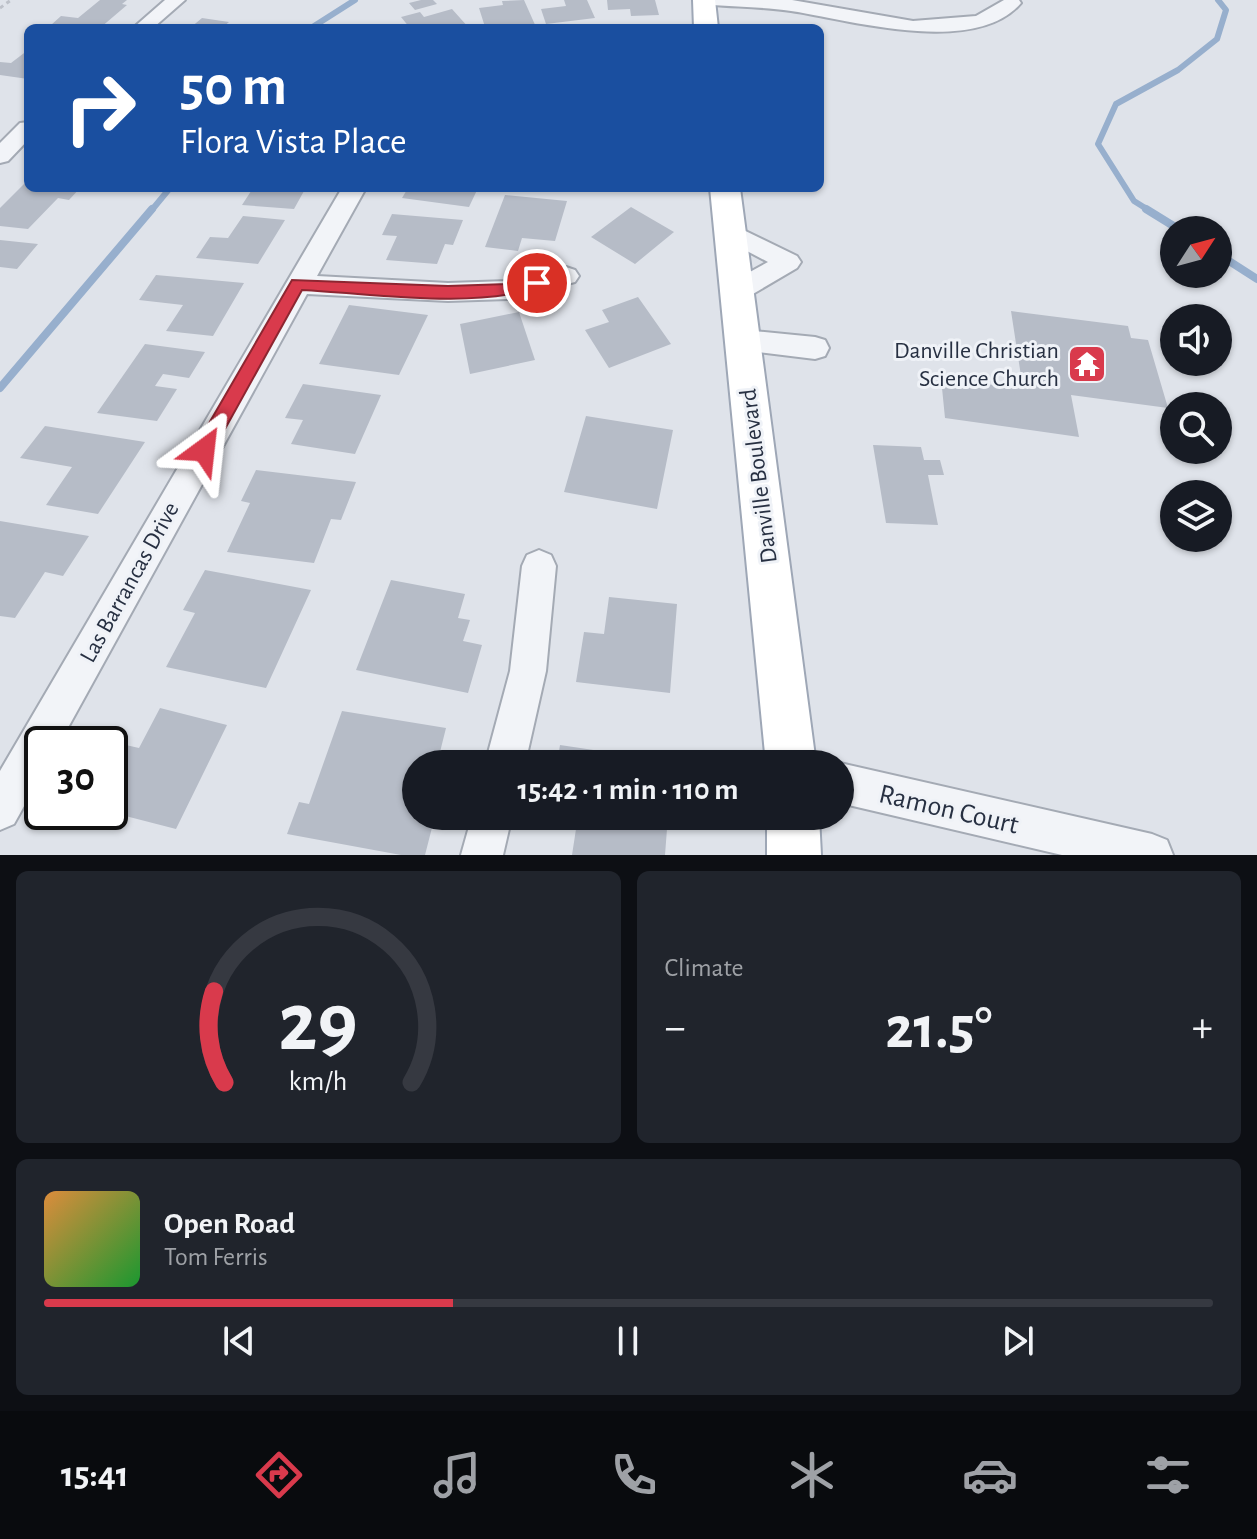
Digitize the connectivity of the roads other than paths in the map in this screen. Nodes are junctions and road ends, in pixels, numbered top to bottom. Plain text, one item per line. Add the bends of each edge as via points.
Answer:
1 (176, 0) edge
2 (704, 0) edge
3 (712, 0) edge
4 (1012, 3) dead end
5 (147, 24) edge
6 (706, 24) edge
7 (24, 132) edge
8 (0, 156) edge
9 (352, 192) edge
10 (726, 192) edge
11 (731, 232) junction
12 (566, 276) dead end
13 (298, 284) junction
14 (737, 291) junction
15 (743, 340) junction
16 (815, 348) dead end
17 (539, 566) dead end
18 (508, 750) edge
19 (789, 750) edge
20 (854, 786) edge
21 (0, 810) edge
22 (488, 830) edge
23 (793, 830) edge
24 (482, 855) edge
25 (794, 855) edge
26 (1152, 855) edge

1 - 5 street
2 - 6 main road
3 - 4 street via 789,5 913,27 980,21
7 - 8 street
9 - 13 street, Las Barrancas Drive
10 - 11 main road, Danville Boulevard
11 - 14 main road, Danville Boulevard
11 - 14 street via 788,262
12 - 13 street via 508,290
13 - 21 street, Las Barrancas Drive
14 - 15 main road, Danville Boulevard
15 - 16 street
15 - 19 main road, Danville Boulevard
17 - 18 street via 528,671
20 - 26 street, Ramon Court
22 - 24 street
23 - 25 main road

